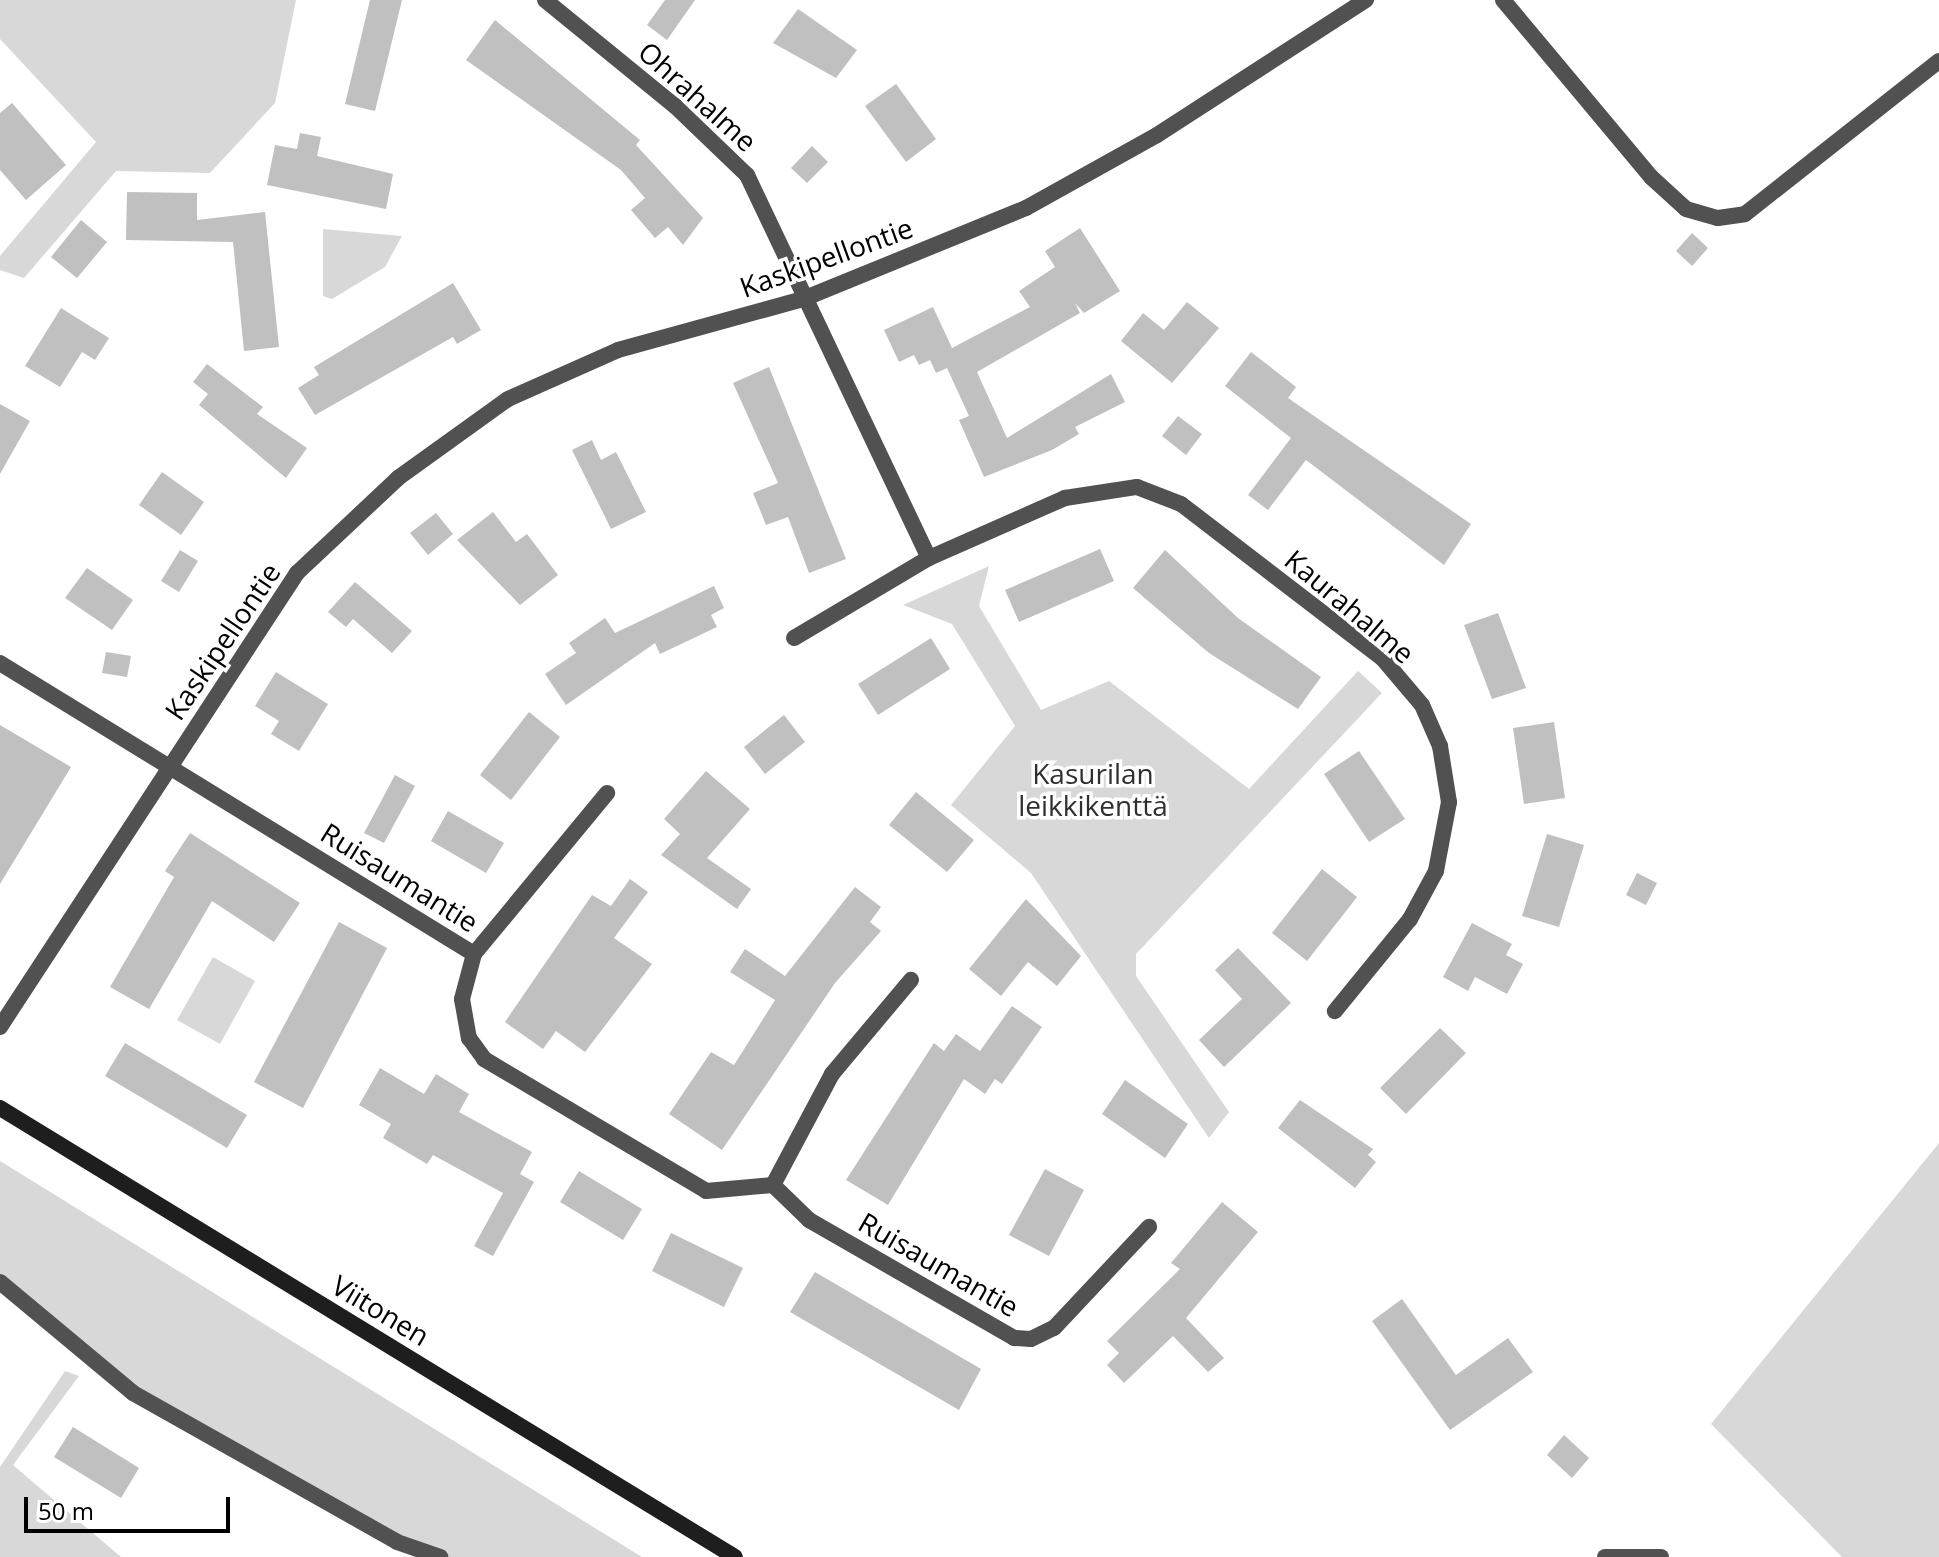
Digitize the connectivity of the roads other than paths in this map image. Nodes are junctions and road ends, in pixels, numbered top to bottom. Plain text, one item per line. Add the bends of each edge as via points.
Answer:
1 (545, 0) edge
2 (1366, 0) edge
3 (1503, 0) edge
4 (1939, 61) edge
5 (803, 299) junction
6 (929, 558) junction
7 (794, 638) dead end
8 (0, 663) edge
9 (171, 765) junction
10 (607, 793) dead end
11 (474, 954) junction
12 (911, 980) dead end
13 (1335, 1011) dead end
14 (0, 1027) edge
15 (0, 1108) edge
16 (773, 1185) junction
17 (1149, 1227) dead end
18 (0, 1282) edge
19 (440, 1557) edge
20 (735, 1557) edge
21 (1605, 1557) edge
22 (1661, 1557) edge

1 - 5 street, Ohrahalme via 675,106 747,175
2 - 5 street, Kaskipellontie via 1157,135 1026,208
3 - 4 street via 1651,177 1686,209 1718,218 1745,214
5 - 6 street
5 - 9 street, Kaskipellontie via 606,355 508,399 398,478 297,573
6 - 7 street, Kaurahalme
6 - 13 street, Kaurahalme via 1065,498 1137,487 1181,504 1394,671 1422,705 1440,746 1449,802 1443,852 1410,919
8 - 9 street, Ruisaumantie
9 - 11 street, Ruisaumantie
9 - 14 street, Kaskipellontie
10 - 11 street
11 - 16 street, Ruisaumantie via 462,999 469,1038 484,1059 706,1191
12 - 16 street via 832,1074
15 - 20 main road, Viitonen
16 - 17 street, Ruisaumantie via 809,1220 1023,1339 1054,1328
18 - 19 street via 133,1393 397,1542
21 - 22 street

